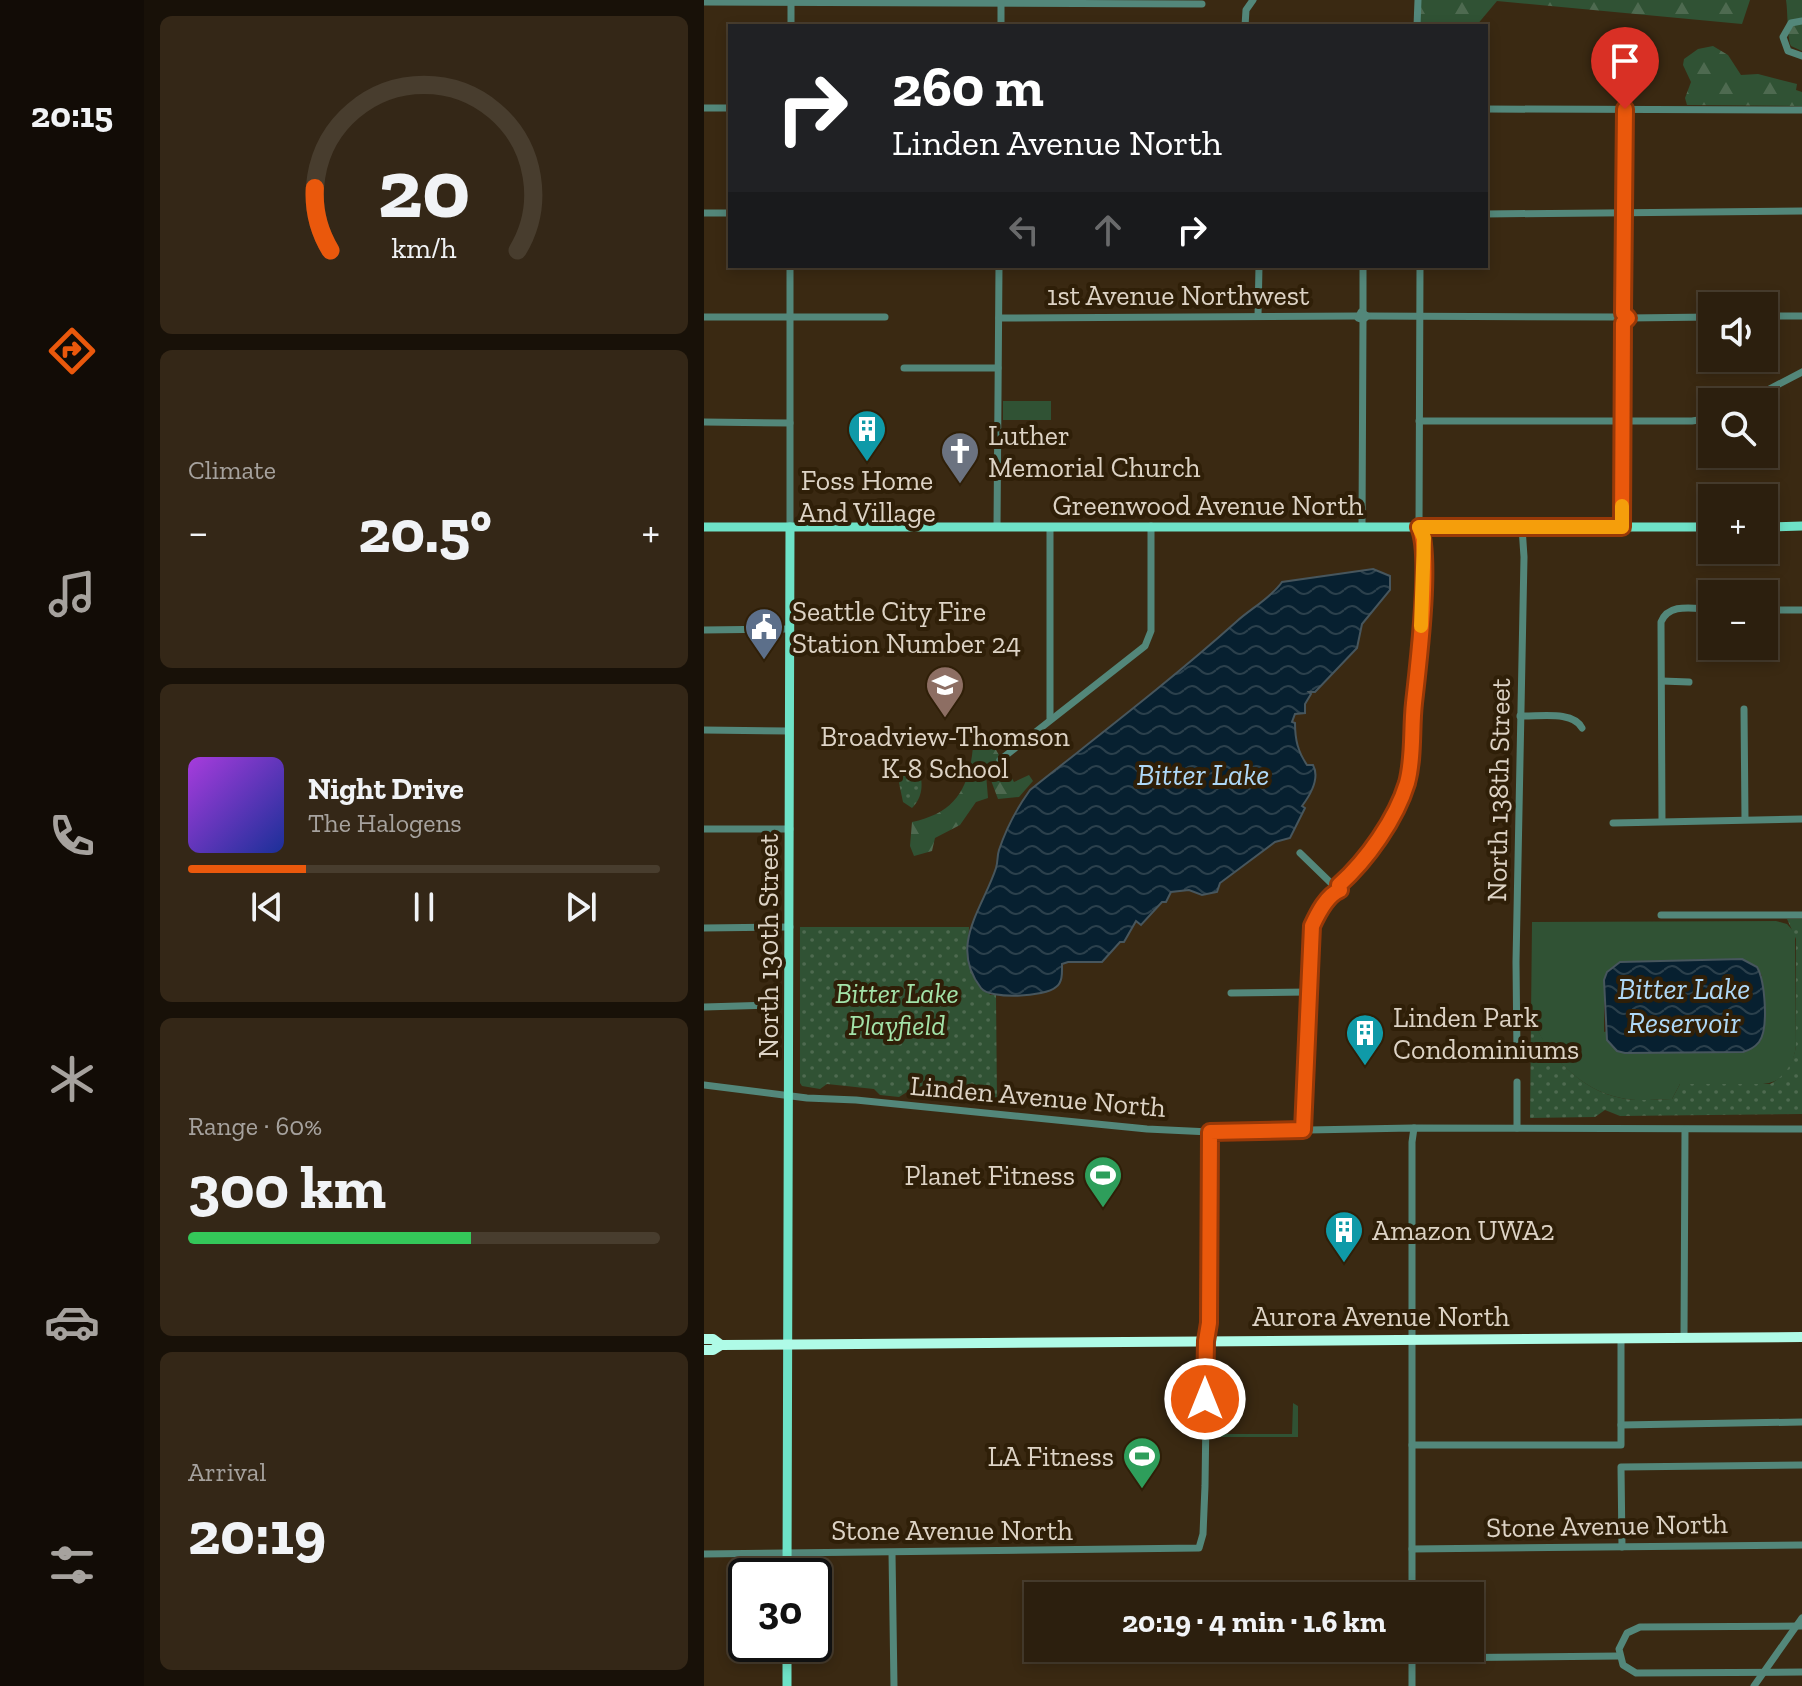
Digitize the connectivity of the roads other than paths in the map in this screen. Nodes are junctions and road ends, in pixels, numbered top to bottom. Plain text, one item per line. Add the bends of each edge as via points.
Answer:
1 (1253, 0) edge
2 (1418, 0) edge
3 (791, 1) edge
4 (704, 2) edge
5 (1001, 2) edge
6 (1202, 4) dead end
7 (1802, 21) edge
8 (791, 24) edge
9 (1001, 24) edge
10 (1245, 24) edge
11 (1417, 24) edge
12 (1802, 56) edge
13 (704, 108) edge
14 (728, 108) edge
15 (1488, 109) edge
16 (1625, 109) junction
17 (1802, 110) edge
18 (1802, 211) edge
19 (704, 213) edge
20 (728, 213) edge
21 (1624, 213) junction
22 (1488, 214) edge
23 (790, 268) edge
24 (999, 268) edge
25 (1259, 268) edge
26 (1363, 268) edge
27 (1420, 268) edge
28 (1420, 315) junction
29 (1258, 316) junction
30 (1363, 316) junction
31 (1778, 316) edge
32 (1802, 316) edge
33 (704, 317) edge
34 (790, 317) junction
35 (885, 317) dead end
36 (1698, 317) edge
37 (999, 318) junction
38 (1623, 318) junction
39 (904, 368) dead end
40 (998, 368) junction
41 (1802, 372) edge
42 (1772, 388) edge
43 (1698, 420) edge
44 (1419, 421) junction
45 (1623, 421) junction
46 (704, 422) edge
47 (790, 423) junction
48 (1151, 526) junction
49 (1362, 526) junction
50 (1802, 526) edge
51 (704, 527) edge
52 (790, 527) junction
53 (997, 527) junction
54 (1050, 527) junction
55 (1419, 527) junction
56 (1522, 527) junction
57 (1622, 527) junction
58 (1698, 527) edge
59 (1778, 527) edge
60 (1698, 609) edge
61 (1778, 610) edge
62 (1802, 610) edge
63 (789, 629) junction
64 (704, 630) edge
65 (1662, 681) junction
66 (1689, 682) dead end
67 (1744, 709) dead end
68 (1520, 716) junction
69 (1050, 718) junction
70 (1582, 728) dead end
71 (704, 730) edge
72 (789, 731) junction
73 (1000, 760) dead end
74 (1745, 819) junction
75 (1802, 819) edge
76 (1662, 821) junction
77 (1613, 823) dead end
78 (704, 829) edge
79 (790, 829) junction
80 (1300, 853) dead end
81 (1335, 887) junction
82 (1661, 915) dead end
83 (1802, 915) edge
84 (790, 927) junction
85 (704, 928) edge
86 (1308, 992) junction
87 (1231, 993) dead end
88 (773, 1005) dead end
89 (704, 1007) edge
90 (1517, 1054) dead end
91 (1517, 1082) dead end
92 (704, 1085) edge
93 (790, 1094) junction
94 (1414, 1128) junction
95 (1517, 1128) junction
96 (1802, 1129) edge
97 (1303, 1130) junction
98 (1685, 1130) junction
99 (1210, 1132) junction
100 (1802, 1337) edge
101 (1684, 1338) junction
102 (704, 1339) edge
103 (1621, 1339) junction
104 (1412, 1340) junction
105 (1206, 1341) junction
106 (721, 1345) junction
107 (790, 1345) junction
108 (704, 1350) edge
109 (1802, 1422) edge
110 (1621, 1425) junction
111 (1412, 1445) junction
112 (1802, 1465) edge
113 (1802, 1545) edge
114 (1622, 1547) junction
115 (1412, 1549) junction
116 (787, 1553) junction
117 (892, 1553) junction
118 (704, 1554) edge
119 (787, 1558) edge
120 (1412, 1582) edge
121 (1802, 1618) edge
122 (1799, 1626) edge
123 (1619, 1656) junction
124 (1484, 1657) edge
125 (787, 1662) edge
126 (1412, 1662) edge
127 (1764, 1672) junction
128 (1802, 1672) edge
129 (787, 1686) edge
130 (894, 1686) edge
131 (1412, 1686) edge
132 (1754, 1686) edge

1 - 10 street
2 - 11 street
3 - 4 street
3 - 5 street
3 - 8 street
5 - 6 street
5 - 9 street
7 - 12 street via 1791,23 1783,37 1788,51
13 - 14 street
15 - 16 street
16 - 17 street
16 - 21 street
18 - 21 street
19 - 20 street
21 - 22 street
21 - 38 street
23 - 34 street, North 130th Street
24 - 37 street
25 - 29 street
26 - 30 street
27 - 28 street
28 - 30 street, 1st Avenue Northwest
28 - 38 street, 1st Avenue Northwest
28 - 44 street
29 - 30 street, 1st Avenue Northwest
29 - 37 street, 1st Avenue Northwest
30 - 49 street
31 - 32 street
33 - 34 street
34 - 35 street
34 - 47 street, North 130th Street
36 - 38 street, 1st Avenue Northwest
37 - 40 street
38 - 45 street
39 - 40 street
40 - 53 street
41 - 42 street
43 - 45 street
44 - 45 street
44 - 55 street
45 - 57 street
46 - 47 street
47 - 52 street, North 130th Street
48 - 49 main road, Greenwood Avenue North
48 - 54 main road, Greenwood Avenue North
48 - 69 street via 1148,642
49 - 55 main road, Greenwood Avenue North
50 - 59 main road
51 - 52 main road, Greenwood Avenue North
52 - 53 main road, Greenwood Avenue North
52 - 63 main road, North 130th Street
53 - 54 main road, Greenwood Avenue North
54 - 69 street
55 - 56 main road, Greenwood Avenue North
55 - 81 street via 1424,538 1423,600 1407,784 1373,846
56 - 57 main road, Greenwood Avenue North
56 - 68 street, North 138th Street
57 - 58 main road, Greenwood Avenue North
60 - 65 street via 1673,609 1661,622
61 - 62 street
63 - 64 street
63 - 72 main road, North 130th Street
65 - 66 street
65 - 76 street
67 - 74 street
68 - 70 street via 1571,717
68 - 90 street, North 138th Street
69 - 73 street
71 - 72 street
72 - 79 main road, North 130th Street
74 - 75 street
74 - 76 street
76 - 77 street
78 - 79 street
79 - 84 main road, North 130th Street
80 - 81 street
81 - 86 street via 1312,926
82 - 83 street
84 - 85 street
84 - 93 main road, North 130th Street
86 - 87 street
86 - 97 street
88 - 89 street
91 - 95 street
92 - 93 street, Linden Avenue North
93 - 99 street, Linden Avenue North
93 - 107 main road, North 130th Street
94 - 95 street, Linden Avenue North
94 - 97 street, Linden Avenue North
94 - 104 street
95 - 98 street, Linden Avenue North
96 - 98 street, Linden Avenue North
97 - 99 street, Linden Avenue North
98 - 101 street
99 - 105 street
100 - 101 highway, Aurora Avenue North
101 - 103 highway, Aurora Avenue North
102 - 106 highway, Aurora Avenue North
103 - 104 highway, Aurora Avenue North
103 - 110 street
104 - 105 highway, Aurora Avenue North
104 - 111 street
105 - 107 highway, Aurora Avenue North
105 - 117 street, Stone Avenue North via 1199,1548
106 - 107 highway, Aurora Avenue North
106 - 108 highway, Aurora Avenue North
107 - 116 main road, North 130th Street
109 - 110 street
110 - 111 street via 1621,1445
111 - 115 street
112 - 114 street via 1621,1467
113 - 114 street, Stone Avenue North
114 - 115 street, Stone Avenue North
115 - 120 street
116 - 117 street, Stone Avenue North
116 - 118 street, Stone Avenue North
116 - 119 main road, North 130th Street
117 - 130 street
121 - 122 street
122 - 123 street via 1640,1627 1627,1633
122 - 127 street
123 - 124 street
123 - 127 street via 1636,1673
125 - 129 main road
126 - 131 street
127 - 128 street
127 - 132 street

